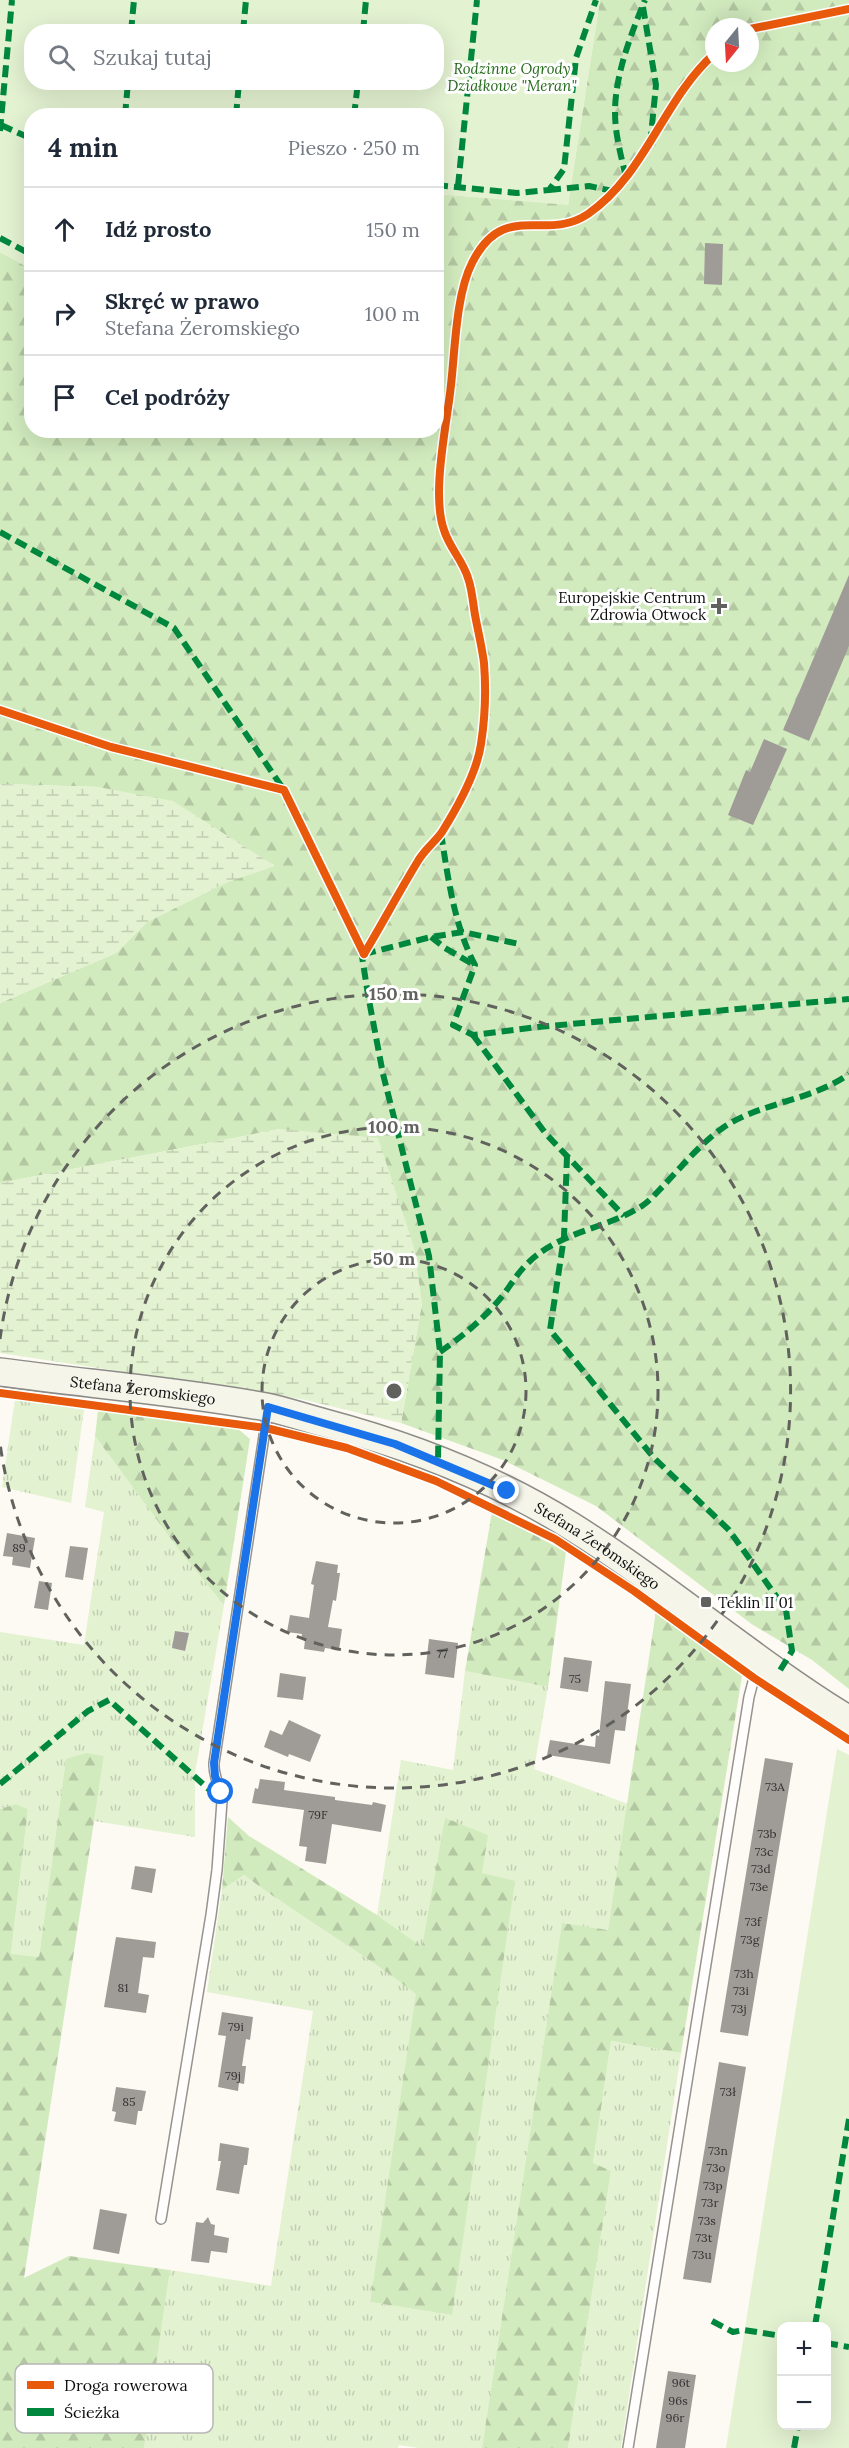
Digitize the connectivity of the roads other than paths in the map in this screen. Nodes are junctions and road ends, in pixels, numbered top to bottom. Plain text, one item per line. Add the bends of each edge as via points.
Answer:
1 (0, 1372) edge
2 (268, 1407) junction
3 (762, 1661) junction
4 (849, 1720) edge
5 (161, 2219) dead end
6 (628, 2448) edge

1 - 2 main road, Stefana Żeromskiego
2 - 3 main road, Stefana Żeromskiego via 395,1444 507,1491 570,1525 642,1572
2 - 5 lane via 214,1763 222,1801 217,1870
3 - 4 main road, Stefana Żeromskiego
3 - 6 lane via 749,1697

